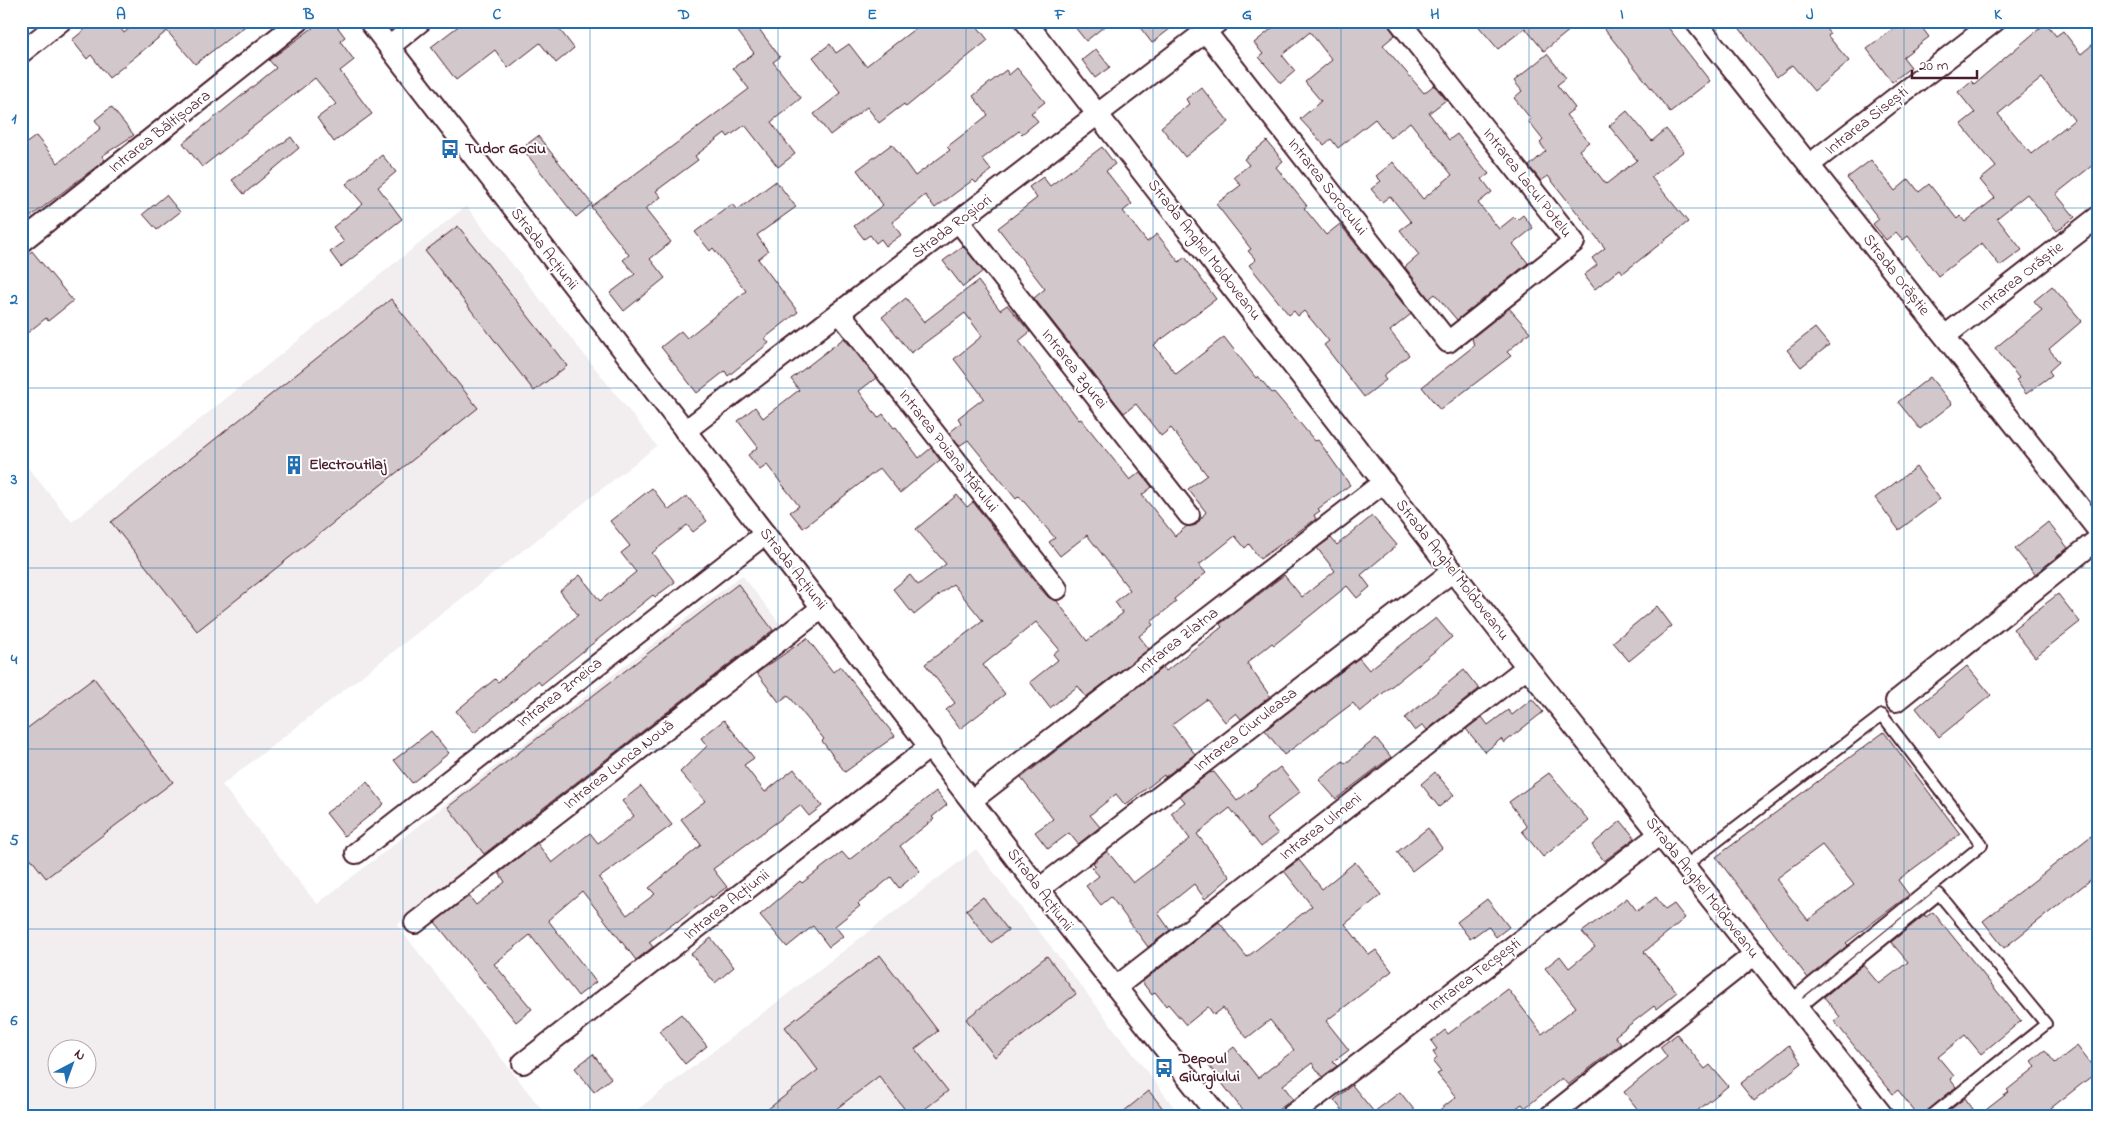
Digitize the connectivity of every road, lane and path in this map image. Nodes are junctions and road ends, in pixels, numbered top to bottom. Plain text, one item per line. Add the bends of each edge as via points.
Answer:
1 (61, 21) edge
2 (299, 21) edge
3 (369, 21) edge
4 (422, 21) edge
5 (1025, 21) edge
6 (1400, 21) edge
7 (1695, 21) edge
8 (1995, 21) edge
9 (1212, 26) edge
10 (389, 47) junction
11 (21, 53) edge
12 (1099, 115) junction
13 (1809, 165) junction
14 (2098, 217) edge
15 (959, 222) junction
16 (21, 242) edge
17 (840, 313) junction
18 (1945, 336) junction
19 (1448, 342) joint
20 (685, 431) junction
21 (1384, 482) junction
22 (1189, 515) dead end
23 (2098, 530) edge
24 (765, 534) junction
25 (2098, 539) edge
26 (1452, 571) junction
27 (1057, 590) dead end
28 (823, 607) junction
29 (1527, 667) junction
30 (1896, 701) dead end
31 (931, 746) junction
32 (972, 800) junction
33 (1660, 834) junction
34 (356, 852) dead end
35 (1685, 866) junction
36 (1039, 889) junction
37 (415, 923) dead end
38 (1755, 954) junction
39 (1116, 987) junction
40 (1794, 1004) junction
41 (523, 1063) dead end
42 (1218, 1116) edge
43 (1291, 1116) edge
44 (1550, 1116) edge
45 (1883, 1116) edge
46 (1931, 1116) edge

1 - 11 street
2 - 16 street, Intrarea Băltișoara
3 - 10 street, Strada Acțiunii
4 - 10 street
5 - 12 street, Strada Anghel Moldoveanu
6 - 19 street, Intrarea Lacul Potelu via 1574,242
7 - 13 street, Strada Orăștie
8 - 13 street, Intrarea Sisești
9 - 12 street, Strada Roșiori
9 - 19 street, Intrarea Sorocului
10 - 20 street, Strada Acțiunii
12 - 15 street, Strada Roșiori
12 - 21 street, Strada Anghel Moldoveanu
13 - 18 street, Strada Orăștie
14 - 18 street, Intrarea Orăștie
15 - 17 street, Strada Roșiori
15 - 22 street, Intrarea Zgurei
17 - 20 street, Strada Roșiori
17 - 27 street, Intrarea Poiana Mărului
18 - 23 street, Strada Orăștie
20 - 24 street, Strada Acțiunii
21 - 26 street, Strada Anghel Moldoveanu
21 - 32 street, Intrarea Zlatna
24 - 28 street, Strada Acțiunii
24 - 34 street, Intrarea Zmeica
25 - 30 street
26 - 29 street, Strada Anghel Moldoveanu
26 - 36 street, Intrarea Ciuruleasa
28 - 31 street, Strada Acțiunii
28 - 37 street, Intrarea Lunca Nouă
29 - 33 street, Strada Anghel Moldoveanu
29 - 39 street, Intrarea Ulmeni
31 - 32 street, Strada Acțiunii
31 - 41 street, Intrarea Acțiunii
32 - 36 street, Strada Acțiunii
33 - 35 street, Strada Anghel Moldoveanu
33 - 43 street, Intrarea Tecșești
35 - 38 street, Strada Anghel Moldoveanu
35 - 40 lane via 1882,715 1982,845
36 - 39 street, Strada Acțiunii
38 - 40 street, Strada Anghel Moldoveanu
38 - 44 street
39 - 42 street, Strada Acțiunii
40 - 45 street, Strada Anghel Moldoveanu
40 - 46 lane via 1939,894 2046,1024

